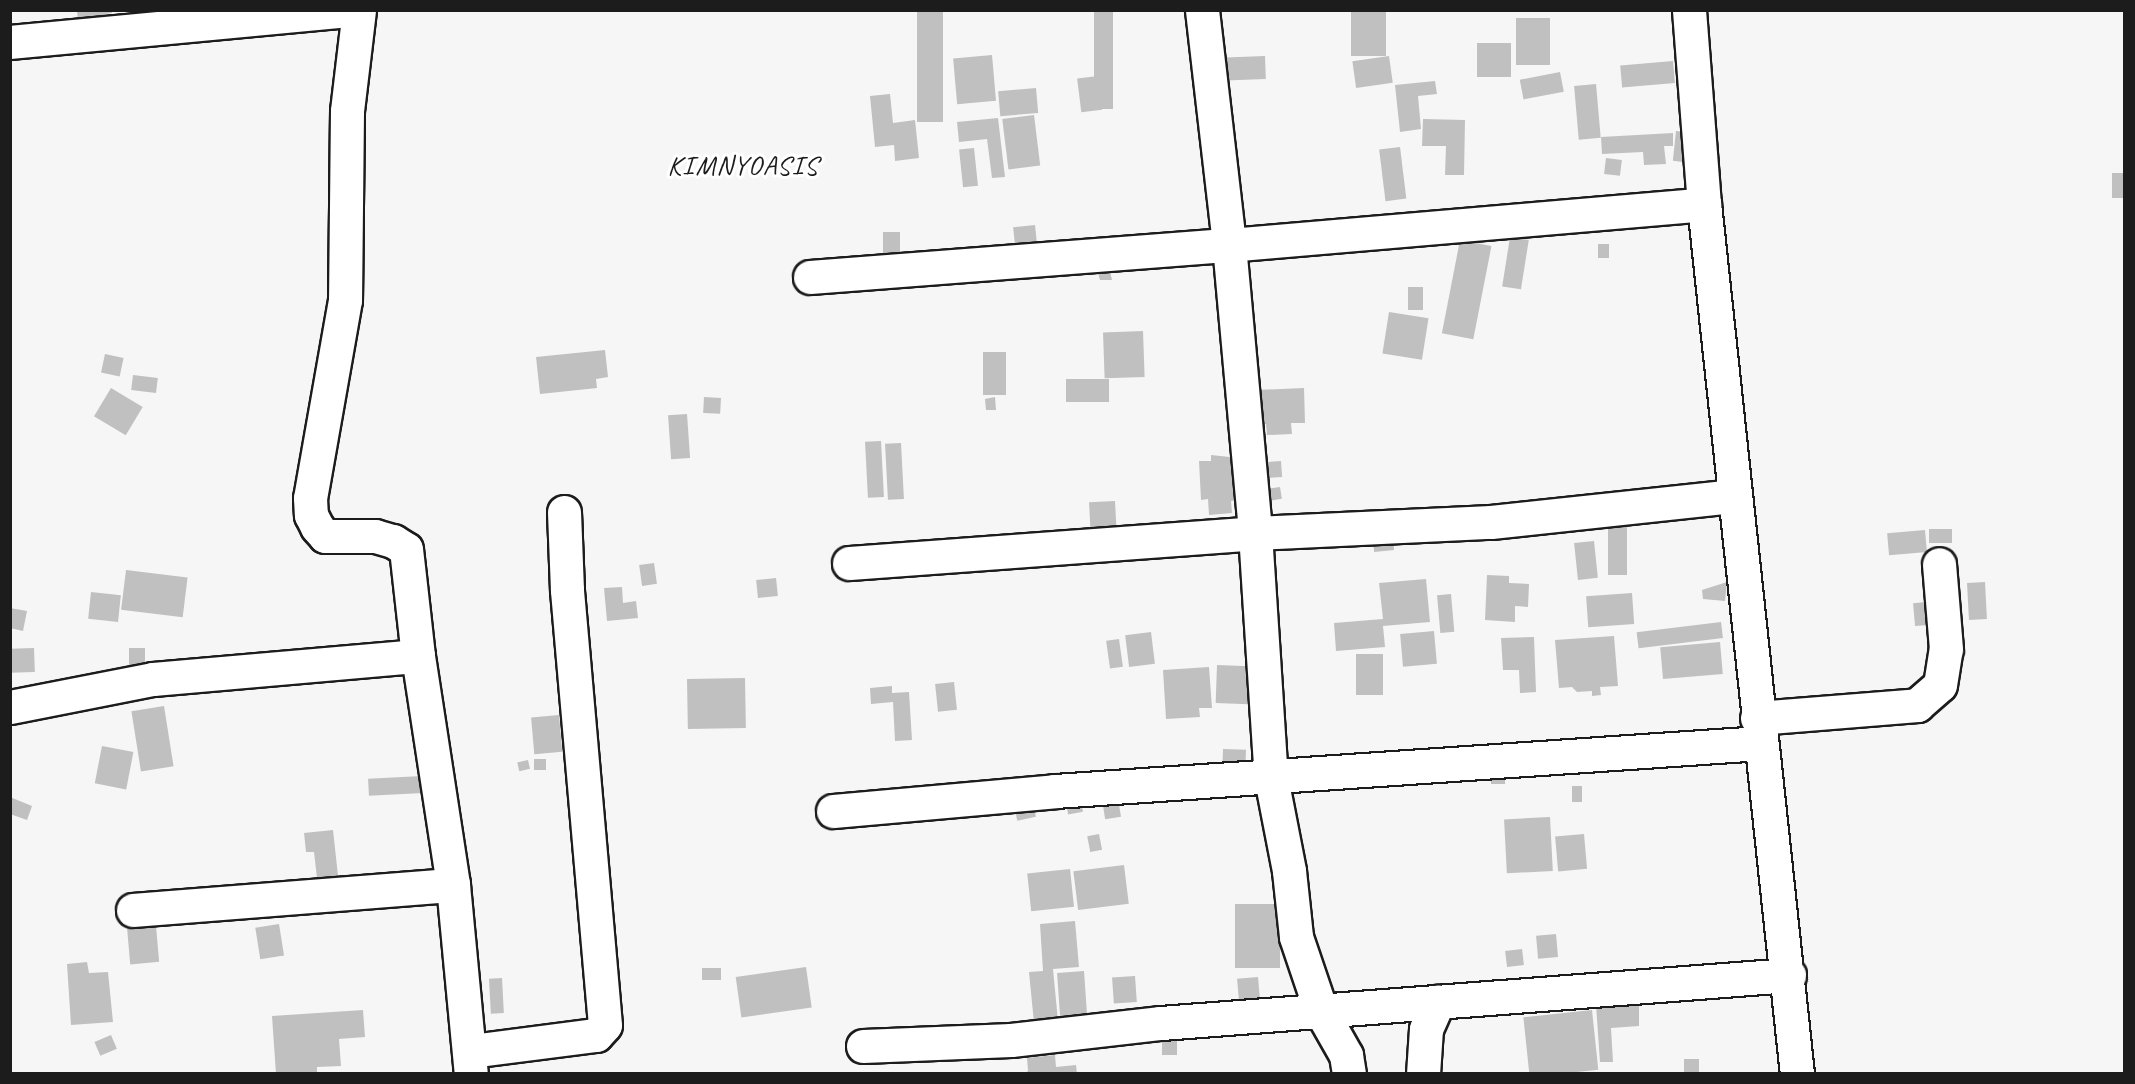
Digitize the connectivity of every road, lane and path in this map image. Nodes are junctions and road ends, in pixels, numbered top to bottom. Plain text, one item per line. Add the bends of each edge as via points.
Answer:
1 (351, 10) edge
2 (359, 10) edge
3 (1202, 10) edge
4 (1689, 10) edge
5 (10, 42) edge
6 (1704, 204) junction
7 (1229, 245) junction
8 (810, 277) dead end
9 (1735, 496) junction
10 (564, 512) dead end
11 (1255, 533) junction
12 (849, 563) dead end
13 (1940, 564) dead end
14 (418, 656) junction
15 (10, 707) edge
16 (1759, 730) junction
17 (1271, 778) junction
18 (833, 811) dead end
19 (453, 885) junction
20 (133, 910) dead end
21 (1789, 975) junction
22 (1438, 1002) junction
23 (1321, 1011) junction
24 (862, 1046) dead end
25 (471, 1062) edge
26 (1349, 1074) edge
27 (1423, 1074) edge
28 (1797, 1074) edge

1 - 5 street
2 - 14 street via 347,111 345,300 313,479 311,515 325,536 375,536 406,549
3 - 7 street
4 - 6 street
6 - 7 street
6 - 9 street
7 - 8 street
7 - 11 street
9 - 11 street via 1491,522
9 - 16 street
10 - 25 street via 567,590 605,1025 596,1035
11 - 12 street
11 - 17 street
13 - 16 street via 1946,650 1940,685 1917,705
14 - 15 street via 153,679
14 - 19 street
16 - 17 street
16 - 21 street
17 - 18 street via 1054,791
17 - 23 street via 1289,871 1296,937
19 - 20 street
19 - 25 street
21 - 22 street
21 - 28 street
22 - 23 street
22 - 27 street via 1426,1029
23 - 24 street via 1011,1040
23 - 26 street via 1346,1055

